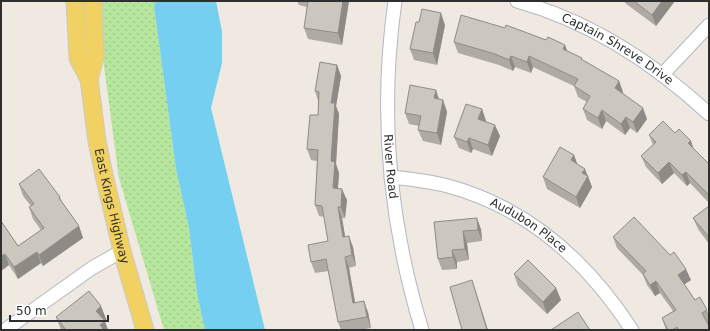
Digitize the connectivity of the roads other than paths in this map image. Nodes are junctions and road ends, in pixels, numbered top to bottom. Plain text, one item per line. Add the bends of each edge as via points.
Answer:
1 (75, 1) edge
2 (93, 1) edge
3 (395, 1) edge
4 (517, 1) edge
5 (709, 25) edge
6 (662, 74) junction
7 (89, 79) junction
8 (709, 114) edge
9 (391, 177) junction
10 (122, 251) junction
11 (5, 330) edge
12 (145, 330) edge
13 (422, 330) edge
14 (632, 330) edge

1 - 7 main road, East Kings Highway via 78,58
2 - 7 main road, East Kings Highway via 96,57
3 - 9 street, River Road via 387,86
4 - 6 street, Captain Shreve Drive via 572,21 616,43
5 - 6 street
6 - 8 street, Captain Shreve Drive
7 - 10 main road, East Kings Highway via 98,148
9 - 13 street, River Road via 401,251
9 - 14 street, Audubon Place via 465,191 508,209 538,228 567,251 596,281
10 - 11 street via 92,268
10 - 12 main road, East Kings Highway

